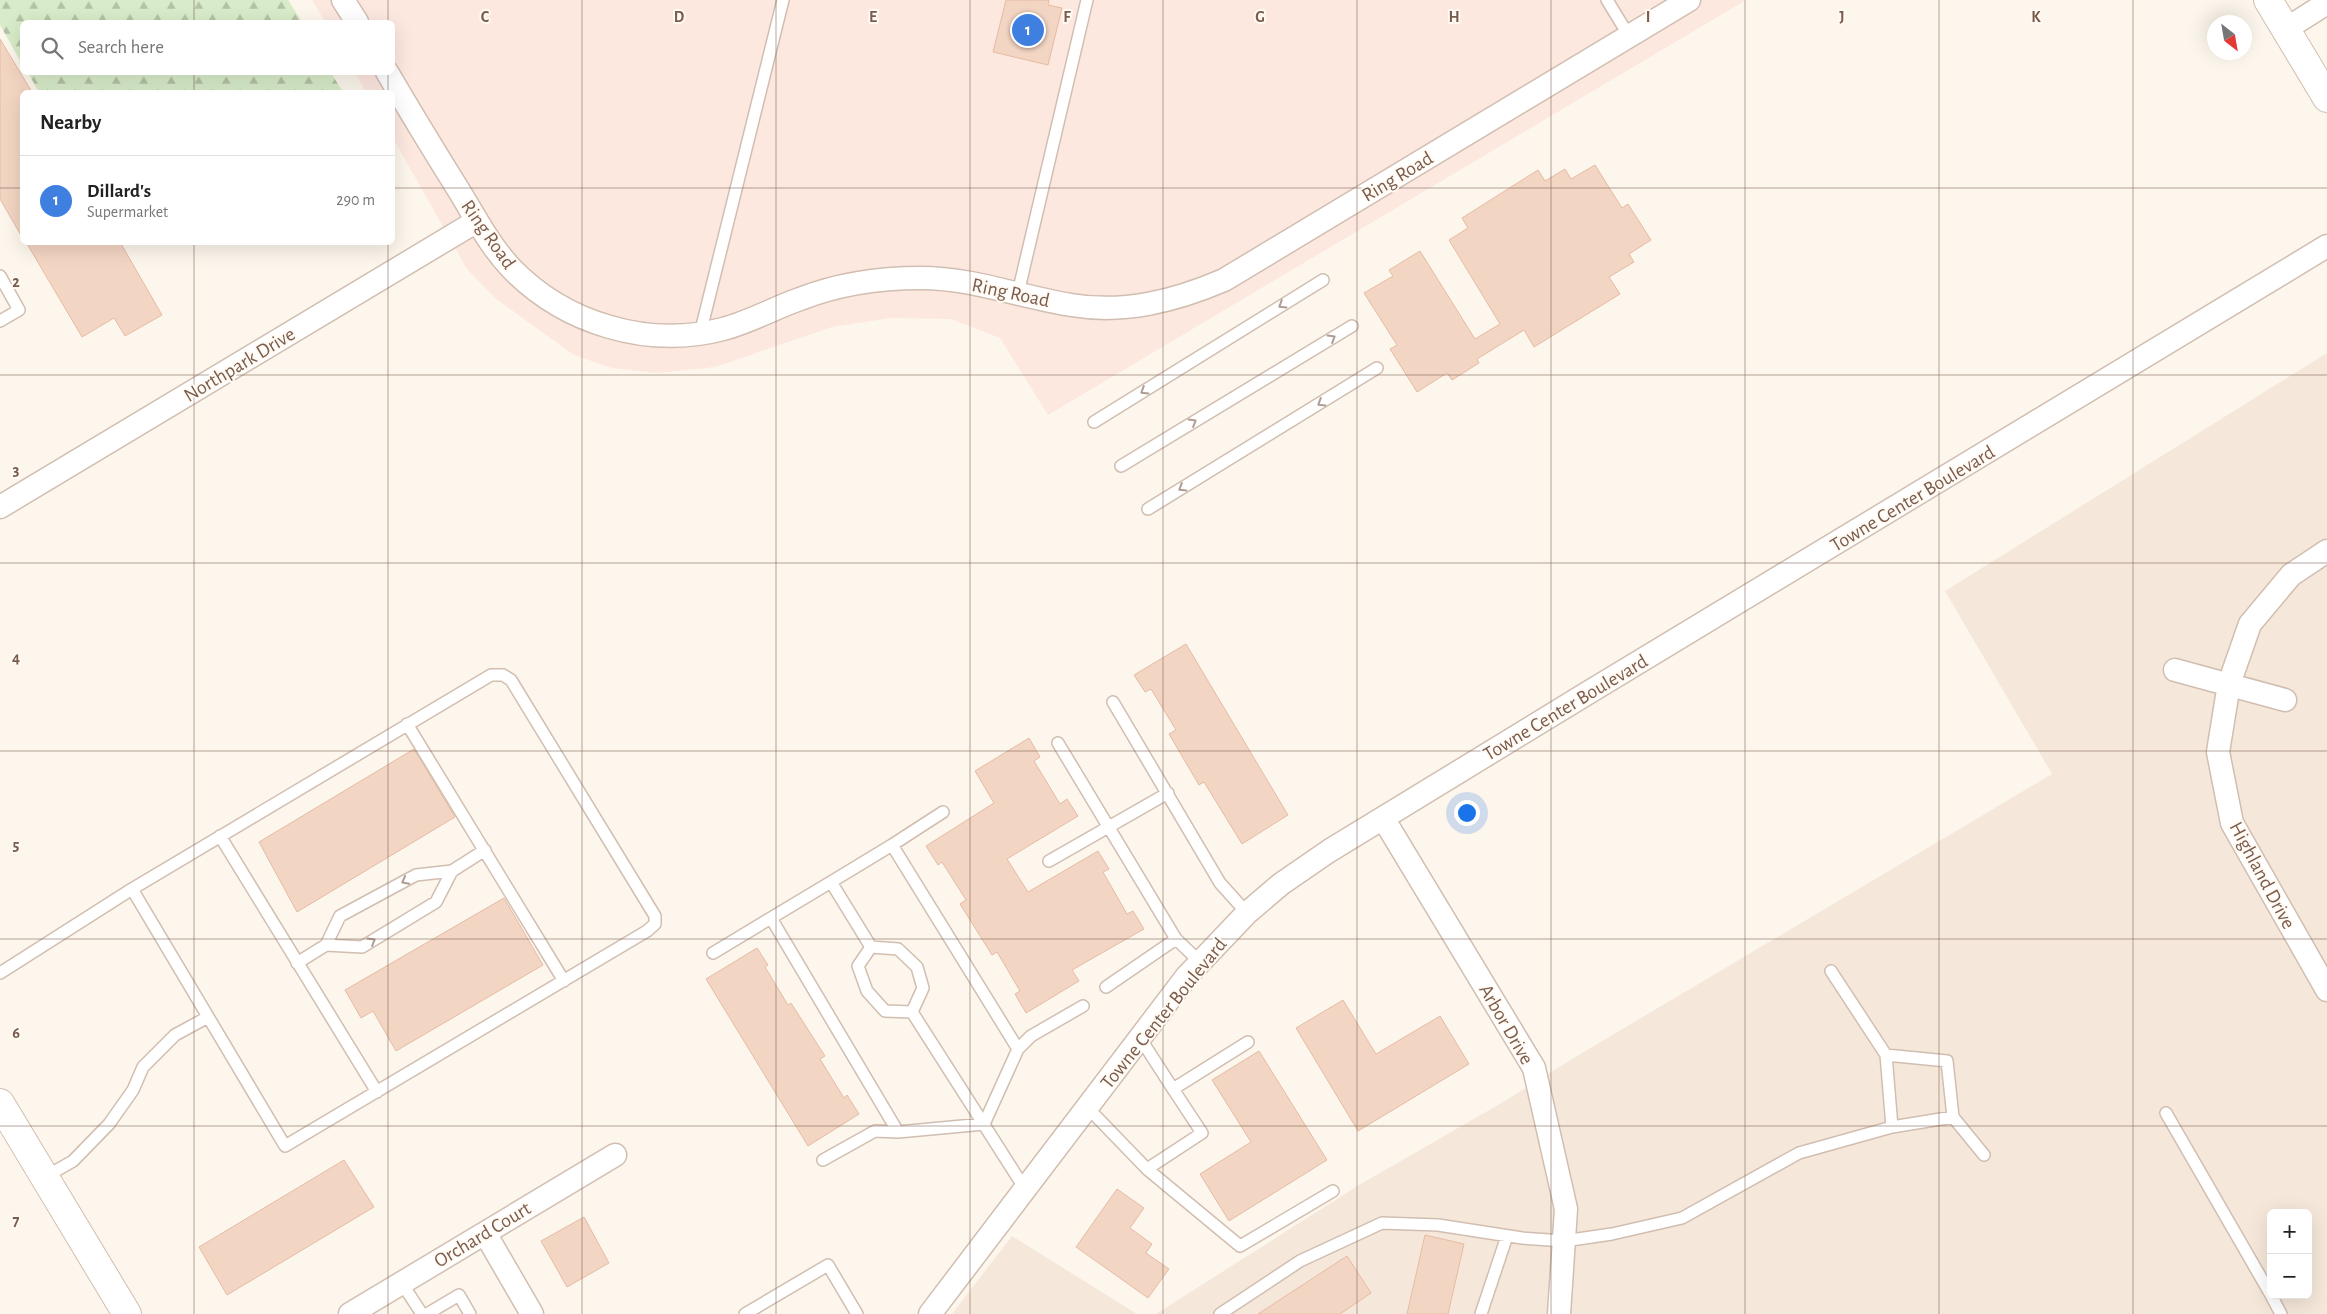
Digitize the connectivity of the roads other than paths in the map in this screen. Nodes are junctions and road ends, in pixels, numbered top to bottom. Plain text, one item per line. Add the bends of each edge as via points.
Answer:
1 (343, 0) edge
2 (783, 0) edge
3 (1087, 0) edge
4 (1607, 0) edge
5 (1689, 0) edge
6 (2268, 0) edge
7 (2326, 6) edge
8 (356, 20) edge
9 (2286, 30) junction
10 (1629, 36) junction
11 (389, 75) edge
12 (2327, 98) edge
13 (477, 221) junction
14 (2327, 246) edge
15 (0, 276) edge
16 (1323, 280) dead end
17 (1018, 293) junction
18 (0, 321) edge
19 (1352, 326) dead end
20 (700, 334) junction
21 (1377, 368) dead end
22 (1094, 422) dead end
23 (1121, 466) dead end
24 (0, 507) edge
25 (1148, 509) dead end
26 (2327, 552) edge
27 (2175, 670) dead end
28 (2229, 684) junction
29 (2285, 700) dead end
30 (1113, 702) dead end
31 (407, 724) junction
32 (1058, 743) dead end
33 (1168, 793) junction
34 (943, 812) dead end
35 (1383, 818) junction
36 (1109, 827) junction
37 (220, 836) junction
38 (892, 845) junction
39 (485, 850) junction
40 (1049, 861) dead end
41 (452, 871) junction
42 (831, 882) junction
43 (132, 889) junction
44 (1247, 913) junction
45 (771, 918) junction
46 (1176, 939) junction
47 (326, 945) junction
48 (871, 947) junction
49 (713, 953) dead end
50 (1200, 962) junction
51 (297, 963) junction
52 (1831, 971) dead end
53 (0, 972) edge
54 (564, 981) junction
55 (1106, 987) dead end
56 (2327, 990) edge
57 (1083, 1006) dead end
58 (912, 1012) junction
59 (208, 1017) junction
60 (1140, 1038) junction
61 (1248, 1042) dead end
62 (1018, 1049) junction
63 (1886, 1055) junction
64 (1173, 1089) junction
65 (377, 1092) junction
66 (0, 1103) edge
67 (1087, 1106) junction
68 (2166, 1113) dead end
69 (1953, 1117) junction
70 (984, 1124) junction
71 (1892, 1127) junction
72 (898, 1132) junction
73 (615, 1155) dead end
74 (1984, 1155) dead end
75 (823, 1160) dead end
76 (1146, 1170) junction
77 (45, 1177) junction
78 (1025, 1189) junction
79 (1333, 1192) dead end
80 (485, 1232) junction
81 (1507, 1236) junction
82 (1564, 1241) junction
83 (401, 1282) junction
84 (2267, 1288) edge
85 (2273, 1299) edge
86 (127, 1314) edge
87 (350, 1314) edge
88 (422, 1314) edge
89 (427, 1314) edge
90 (470, 1314) edge
91 (532, 1314) edge
92 (744, 1314) edge
93 (857, 1314) edge
94 (930, 1314) edge
95 (1220, 1314) edge
96 (1481, 1314) edge
97 (1559, 1314) edge
98 (2281, 1314) edge

1 - 8 street
2 - 20 lane
3 - 17 lane
4 - 10 lane
5 - 10 street, Ring Road
6 - 9 street
7 - 9 street
9 - 12 street
10 - 17 street, Ring Road via 1224,280 1199,291 1146,305 1118,308 1070,305
11 - 13 street, Ring Road
13 - 20 street, Ring Road via 508,266 559,306 579,317 621,330 658,336
13 - 24 street, Northpark Drive
14 - 35 street, Towne Center Boulevard
15 - 18 lane via 19,310
16 -> 22 lane
17 - 20 street, Ring Road via 974,282 938,278 852,284 824,290 747,322
23 -> 19 lane
21 -> 25 lane
26 - 28 street, Highland Drive via 2290,575 2250,624
27 - 28 street
28 - 29 street
28 - 56 street, Highland Drive via 2218,752 2232,823
30 - 33 lane
31 - 37 lane
31 - 39 lane
31 - 54 lane via 491,675 503,675 511,680 615,850 655,916 655,924
32 - 36 lane
33 - 36 lane
33 - 44 lane via 1220,883
34 - 38 lane
35 - 44 street, Towne Center Boulevard via 1281,884
35 - 82 street, Arbor Drive via 1534,1068 1566,1209
36 - 40 lane
36 - 46 lane
37 - 43 lane
37 - 51 lane
38 - 42 lane
38 - 62 lane
39 - 41 lane
39 - 54 lane
41 -> 47 lane via 416,875 340,916
47 -> 41 lane via 362,947 436,902
42 - 45 lane
42 - 48 lane
43 - 53 lane
43 - 59 lane
44 - 50 street, Towne Center Boulevard
45 - 49 lane
45 - 72 lane
46 - 50 lane
46 - 55 lane
47 - 51 lane
48 - 58 lane via 898,949 917,967 923,988
48 - 58 lane via 858,966 867,991 884,1011
50 - 60 street, Towne Center Boulevard
51 - 65 lane
52 - 63 lane
54 - 65 lane
57 - 62 lane via 1031,1036
58 - 70 lane
59 - 65 lane via 286,1146
59 - 77 lane via 175,1036 143,1067 133,1090 109,1124 73,1160
60 - 64 lane
60 - 67 street, Towne Center Boulevard
61 - 64 lane
62 - 70 lane
63 - 69 lane via 1947,1061
63 - 71 lane
64 - 76 lane via 1202,1133
66 - 77 street
67 - 76 lane
67 - 78 street, Towne Center Boulevard
68 - 84 lane
69 - 71 lane
69 - 74 lane
70 - 72 lane
70 - 78 lane
71 - 82 lane via 1799,1153 1682,1218
72 - 75 lane via 875,1131
73 - 80 street, Orchard Court
76 - 79 lane via 1240,1246
77 - 86 street
78 - 94 street, Towne Center Boulevard
80 - 83 street, Orchard Court
80 - 91 street
81 - 82 lane
81 - 95 lane via 1438,1225 1382,1223 1300,1261
81 - 96 lane
82 - 97 street, Arbor Drive
83 - 87 street, Orchard Court
83 - 88 lane
85 - 98 lane
89 - 90 lane via 459,1295
92 - 93 lane via 828,1265

